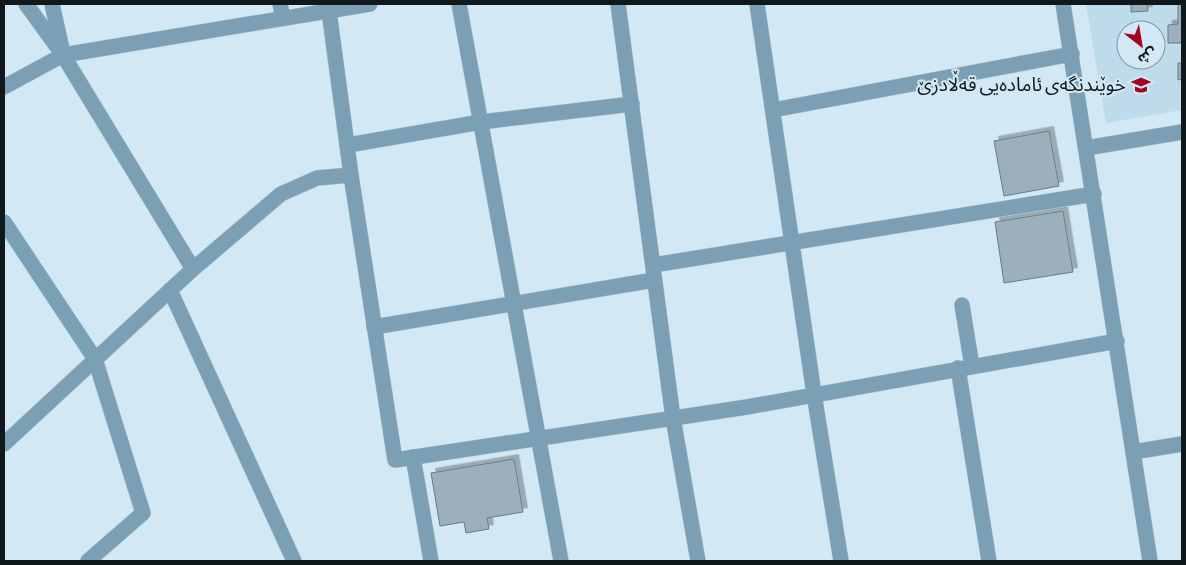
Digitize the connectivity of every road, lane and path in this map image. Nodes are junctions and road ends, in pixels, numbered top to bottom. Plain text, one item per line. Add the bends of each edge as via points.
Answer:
1 (26, 4) edge
2 (52, 4) edge
3 (370, 4) edge
4 (459, 4) edge
5 (618, 4) edge
6 (757, 4) edge
7 (1063, 4) edge
8 (282, 11) edge
9 (329, 11) junction
10 (1072, 54) junction
11 (63, 55) junction
12 (4, 87) edge
13 (632, 104) junction
14 (773, 110) junction
15 (481, 122) junction
16 (1182, 132) edge
17 (348, 145) junction
18 (1086, 148) junction
19 (352, 175) junction
20 (1094, 194) junction
21 (4, 222) edge
22 (792, 242) junction
23 (192, 269) junction
24 (653, 272) junction
25 (170, 290) junction
26 (515, 303) junction
27 (962, 305) dead end
28 (374, 327) junction
29 (1117, 341) junction
30 (95, 359) junction
31 (965, 367) junction
32 (814, 394) junction
33 (673, 418) junction
34 (539, 438) junction
35 (4, 444) edge
36 (1182, 444) edge
37 (1133, 452) junction
38 (413, 457) junction
39 (88, 561) edge
40 (294, 561) edge
41 (431, 561) edge
42 (561, 561) edge
43 (698, 561) edge
44 (841, 561) edge
45 (989, 561) edge
46 (1150, 561) edge

1 - 11 street
2 - 11 street
3 - 9 street
4 - 15 street
5 - 13 street
6 - 14 street
7 - 10 street
8 - 9 street
8 - 11 street
9 - 17 street
10 - 14 street
10 - 18 street
11 - 12 street
11 - 23 street
13 - 15 street
13 - 24 street
14 - 22 street
15 - 17 street
15 - 26 street
16 - 18 street
17 - 19 street
18 - 20 street
19 - 23 street via 317,178 281,194
19 - 28 street
20 - 22 street
20 - 29 street
21 - 30 street
22 - 24 street
22 - 32 street
23 - 25 street
24 - 26 street
24 - 33 street
25 - 30 street
25 - 40 street
26 - 28 street
26 - 34 street
27 - 31 street
28 - 38 street via 395,460
29 - 31 street
29 - 37 street
30 - 35 street
30 - 39 street via 143,512
31 - 32 street
31 - 45 street
32 - 33 street
32 - 44 street
33 - 34 street
33 - 43 street
34 - 38 street
34 - 42 street
36 - 37 street
37 - 46 street
38 - 41 street

